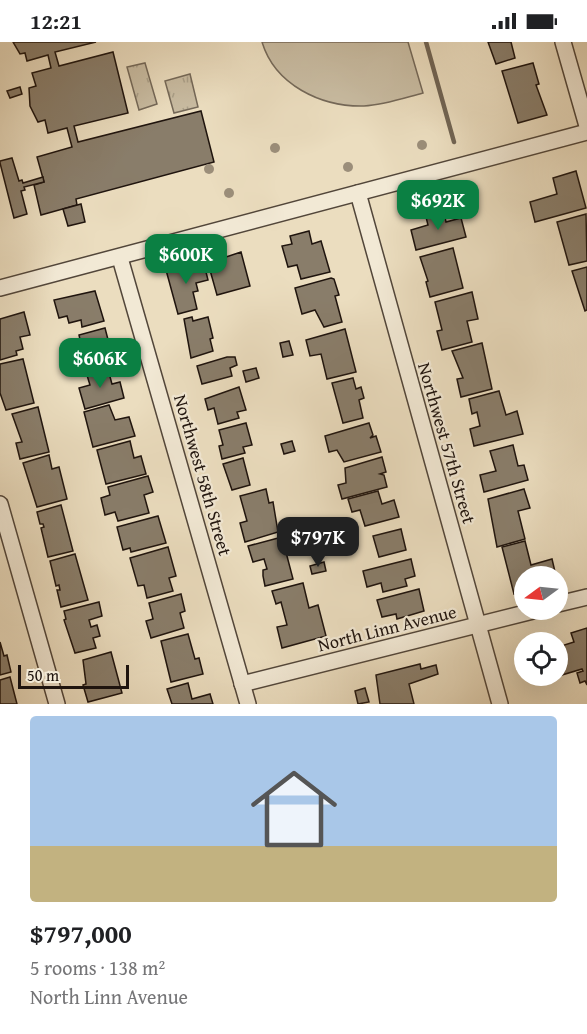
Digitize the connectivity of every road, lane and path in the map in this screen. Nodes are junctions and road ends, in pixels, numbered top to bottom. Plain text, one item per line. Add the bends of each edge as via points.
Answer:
1 (563, 42) edge
2 (587, 126) edge
3 (587, 132) edge
4 (358, 193) junction
5 (120, 258) junction
6 (0, 288) edge
7 (0, 504) edge
8 (587, 597) edge
9 (568, 602) edge
10 (514, 616) edge
11 (478, 626) junction
12 (242, 684) junction
13 (57, 704) edge
14 (248, 704) edge
15 (500, 704) edge

1 - 2 street
3 - 4 street
4 - 5 street
4 - 11 street, Northwest 57th Street
5 - 6 street
5 - 12 street, Northwest 58th Street
7 - 13 street
8 - 9 street
10 - 11 street, North Linn Avenue
11 - 12 street, North Linn Avenue
11 - 15 street, Northwest 57th Street
12 - 14 street, Northwest 58th Street

